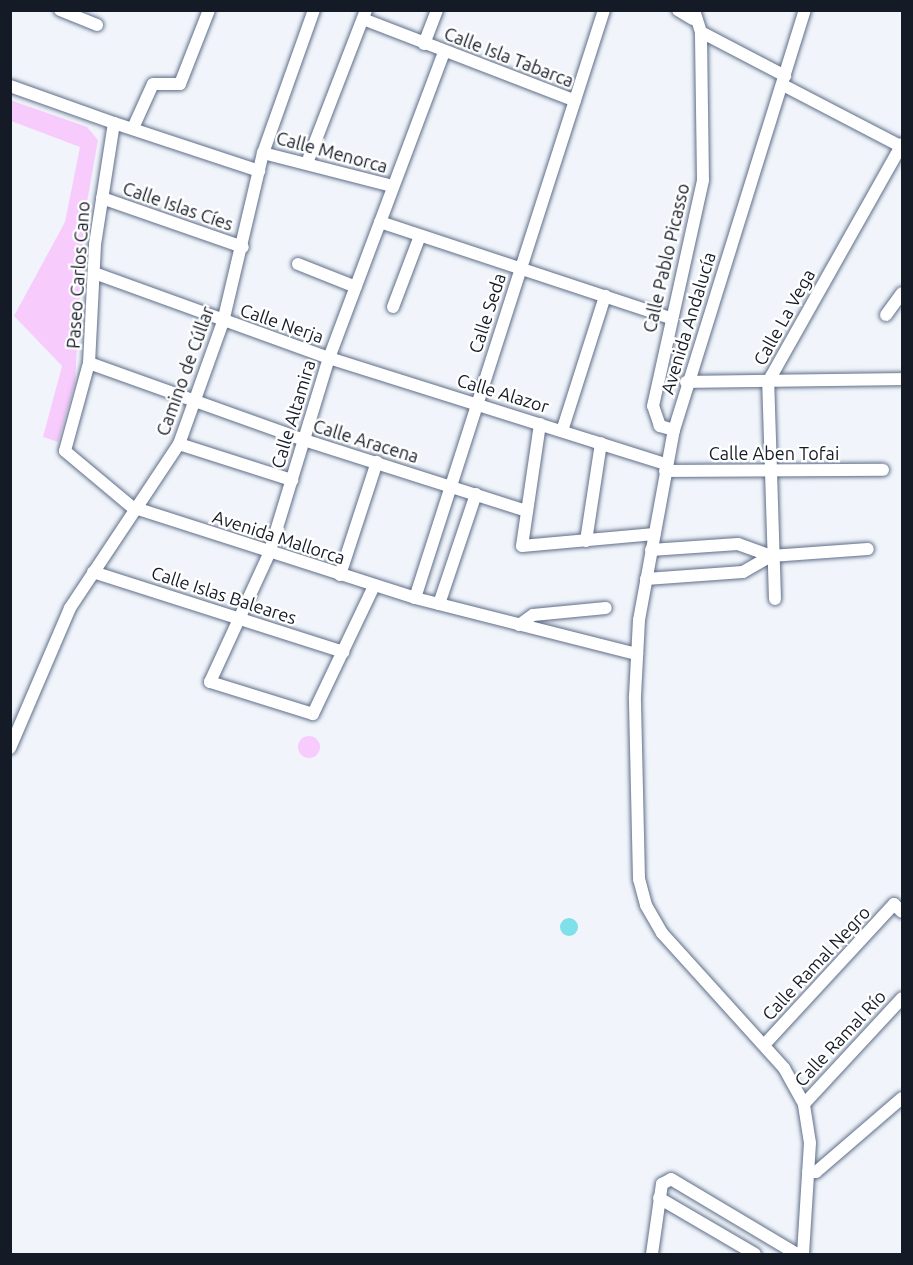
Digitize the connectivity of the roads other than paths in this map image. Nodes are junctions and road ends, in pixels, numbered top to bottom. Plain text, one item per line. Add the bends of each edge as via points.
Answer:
1 (209, 10) edge
2 (314, 10) edge
3 (437, 10) edge
4 (604, 10) edge
5 (678, 10) edge
6 (806, 10) edge
7 (62, 11) edge
8 (364, 15) edge
9 (694, 15) edge
10 (97, 25) dead end
11 (701, 32) junction
12 (424, 44) junction
13 (444, 52) junction
14 (784, 80) junction
15 (10, 86) edge
16 (575, 101) junction
17 (114, 123) junction
18 (133, 128) junction
19 (902, 146) edge
20 (263, 153) junction
21 (307, 163) junction
22 (259, 171) junction
23 (392, 186) junction
24 (102, 198) junction
25 (380, 222) junction
26 (420, 236) junction
27 (243, 247) junction
28 (298, 264) dead end
29 (521, 268) junction
30 (94, 273) junction
31 (356, 287) junction
32 (903, 293) edge
33 (604, 296) junction
34 (393, 308) dead end
35 (886, 315) dead end
36 (671, 318) junction
37 (224, 322) junction
38 (329, 358) junction
39 (89, 363) junction
40 (903, 379) edge
41 (686, 382) junction
42 (768, 382) junction
43 (196, 403) junction
44 (477, 404) junction
45 (540, 423) junction
46 (674, 430) junction
47 (562, 431) junction
48 (304, 440) junction
49 (602, 443) junction
50 (179, 444) junction
51 (377, 462) junction
52 (665, 467) junction
53 (884, 470) dead end
54 (771, 471) junction
55 (292, 480) junction
56 (452, 487) junction
57 (476, 495) junction
58 (132, 507) junction
59 (527, 511) junction
60 (654, 534) junction
61 (586, 541) junction
62 (868, 549) dead end
63 (651, 550) junction
64 (269, 554) junction
65 (771, 556) junction
66 (93, 572) junction
67 (340, 575) junction
68 (646, 579) junction
69 (374, 586) junction
70 (415, 598) junction
71 (775, 599) dead end
72 (439, 604) junction
73 (606, 608) dead end
74 (239, 619) junction
75 (519, 625) junction
76 (344, 652) junction
77 (636, 654) junction
78 (10, 748) edge
79 (898, 908) edge
80 (903, 998) edge
81 (764, 1045) junction
82 (903, 1098) edge
83 (804, 1104) junction
84 (808, 1172) junction
85 (659, 1198) junction
86 (652, 1254) edge
87 (755, 1254) edge
88 (797, 1254) edge
89 (803, 1254) edge

1 - 18 street via 180,84 153,84
2 - 20 street, Camino de Cúllar
3 - 12 street
4 - 16 street, Calle Seda
5 - 9 street
6 - 14 street, Avenida Andalucía
7 - 10 street
8 - 12 street, Calle Isla Tabarca
8 - 21 street
9 - 11 street
11 - 14 street
11 - 36 street, Calle Pablo Picasso via 702,180
12 - 13 street, Calle Isla Tabarca
13 - 16 street, Calle Isla Tabarca
13 - 23 street, Calle Altamira
14 - 19 street
14 - 41 street, Avenida Andalucía
15 - 17 street
16 - 29 street, Calle Seda
17 - 18 street
17 - 24 street, Paseo Carlos Cano
18 - 22 street
19 - 42 street, Calle La Vega
20 - 21 street, Calle Menorca
20 - 22 street, Camino de Cúllar
21 - 23 street, Calle Menorca
22 - 27 street, Camino de Cúllar
23 - 25 street, Calle Altamira
24 - 27 street, Calle Islas Cíes
24 - 30 street, Paseo Carlos Cano
25 - 26 street
25 - 31 street, Calle Altamira
26 - 29 street
26 - 34 street
27 - 37 street, Camino de Cúllar
28 - 31 street
29 - 33 street
29 - 44 street, Calle Seda
30 - 37 street, Calle Nerja
30 - 39 street, Paseo Carlos Cano
31 - 38 street, Calle Altamira
32 - 35 street
33 - 36 street
33 - 47 street
36 - 46 street, Calle Pablo Picasso via 653,406 660,426
37 - 38 street, Calle Nerja
37 - 43 street, Camino de Cúllar
38 - 44 street, Calle Alazor
38 - 48 street, Calle Altamira
39 - 43 street, Calle Aracena
39 - 58 street, Paseo Carlos Cano via 65,451
40 - 42 street
41 - 42 street
41 - 46 street, Avenida Andalucía
42 - 54 street, Calle La Vega
43 - 48 street, Calle Aracena
43 - 50 street, Camino de Cúllar
44 - 45 street, Calle Alazor
44 - 56 street, Calle Seda
45 - 47 street, Calle Alazor
45 - 59 street
46 - 52 street, Avenida Andalucía
47 - 49 street, Calle Alazor
48 - 51 street, Calle Aracena
48 - 55 street, Calle Altamira
49 - 52 street, Calle Alazor
49 - 61 street
50 - 55 street
50 - 58 street, Camino de Cúllar
51 - 56 street, Calle Aracena
51 - 67 street
52 - 54 street, Calle Aben Tofai
52 - 60 street, Avenida Andalucía
53 - 54 street, Calle Aben Tofai
54 - 65 street, Calle La Vega
55 - 64 street, Calle Altamira
56 - 57 street, Calle Aracena
56 - 70 street, Calle Seda
57 - 59 street, Calle Aracena
57 - 72 street
58 - 64 street, Avenida Mallorca
58 - 66 street, Camino de Cúllar
59 - 61 street via 522,546
60 - 61 street
60 - 63 street, Avenida Andalucía
62 - 65 street
63 - 65 street via 738,544
63 - 68 street, Avenida Andalucía
64 - 67 street, Avenida Mallorca
64 - 74 street, Calle Altamira
65 - 68 street via 743,572
65 - 71 street, Calle La Vega
66 - 74 street, Calle Islas Baleares
66 - 78 street, Camino de Cúllar via 52,642
67 - 69 street, Avenida Mallorca
68 - 77 street, Avenida Andalucía
69 - 70 street, Avenida Mallorca
69 - 76 street
70 - 72 street, Avenida Mallorca
72 - 75 street, Avenida Mallorca
73 - 75 street via 533,615
74 - 76 street, Calle Islas Baleares
74 - 76 street, Calle Altamira via 210,682 314,714
75 - 77 street, Avenida Mallorca
77 - 81 street, Avenida Andalucía via 639,879 646,905 662,933
79 - 81 street, Calle Ramal Negro
80 - 83 street, Calle Ramal Río
81 - 83 street, Avenida Andalucía
82 - 84 street via 816,1172
83 - 84 street
84 - 89 street
85 - 86 street
85 - 87 street
85 - 88 street via 662,1185 671,1179

